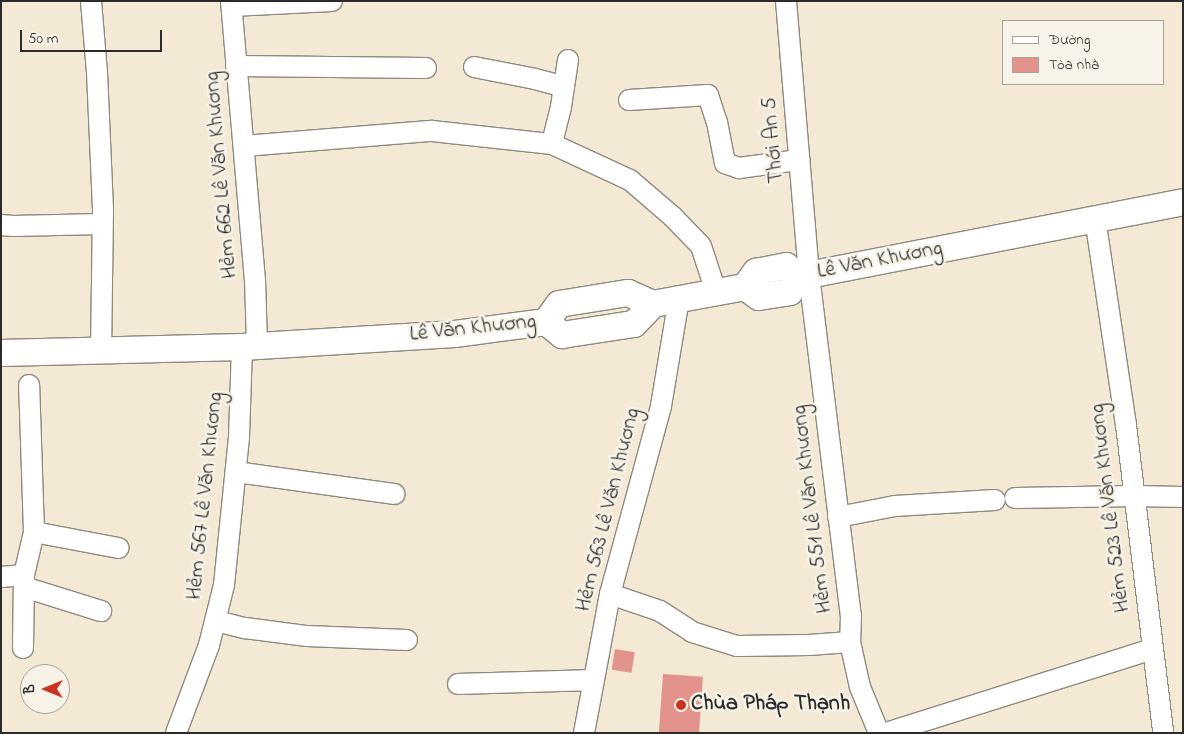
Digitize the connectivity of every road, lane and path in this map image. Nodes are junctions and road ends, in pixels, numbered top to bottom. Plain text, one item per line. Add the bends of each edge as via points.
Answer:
1 (91, 1) edge
2 (332, 1) edge
3 (786, 1) edge
4 (232, 4) edge
5 (568, 60) dead end
6 (236, 66) junction
7 (474, 67) dead end
8 (426, 68) dead end
9 (564, 87) junction
10 (630, 100) dead end
11 (552, 144) junction
12 (244, 146) junction
13 (799, 160) junction
14 (1183, 202) edge
15 (1095, 218) junction
16 (102, 224) junction
17 (1, 225) edge
18 (804, 276) junction
19 (716, 292) junction
20 (679, 299) junction
21 (250, 346) junction
22 (101, 350) junction
23 (1, 353) edge
24 (29, 385) dead end
25 (236, 472) junction
26 (394, 494) dead end
27 (1135, 496) junction
28 (1183, 497) edge
29 (1015, 498) dead end
30 (995, 500) dead end
31 (838, 517) junction
32 (34, 532) junction
33 (119, 548) dead end
34 (1, 577) edge
35 (24, 581) junction
36 (610, 594) junction
37 (101, 611) dead end
38 (216, 621) junction
39 (407, 640) dead end
40 (850, 642) junction
41 (23, 648) dead end
42 (1152, 649) junction
43 (594, 680) junction
44 (458, 684) dead end
45 (176, 733) edge
46 (584, 733) edge
47 (878, 733) edge
48 (886, 733) edge
49 (1163, 733) edge

1 - 16 street via 98,82
2 - 4 street
3 - 13 street, Thới An 5
4 - 6 street, Hẻm 662 Lê Văn Khương
5 - 9 street
6 - 8 street
6 - 12 street, Hẻm 662 Lê Văn Khương
7 - 9 street
9 - 11 street
10 - 13 street via 708,95 725,163 738,168
11 - 12 street via 432,131
11 - 19 street via 630,180 673,216 701,246
12 - 21 street, Hẻm 662 Lê Văn Khương via 255,280
13 - 18 street, Thới An 5
14 - 15 main road, Lê Văn Khương
15 - 18 main road, Lê Văn Khương
15 - 27 street, Hẻm 523 Lê Văn Khương
16 - 17 street
16 - 22 street
18 - 19 main road, Lê Văn Khương via 790,292 759,297 745,287
18 - 31 street, Hẻm 551 Lê Văn Khương
19 - 20 main road, Lê Văn Khương
20 - 21 main road, Lê Văn Khương via 653,304 628,292 558,304 546,322 455,334
20 - 36 street, Hẻm 563 Lê Văn Khương via 661,406
21 - 22 main road, Lê Văn Khương
21 - 25 street, Hẻm 567 Lê Văn Khương
22 - 23 main road, Lê Văn Khương
24 - 32 street
25 - 26 street
25 - 38 street, Hẻm 567 Lê Văn Khương via 224,585
27 - 28 street
27 - 29 street
27 - 42 street, Hẻm 523 Lê Văn Khương
30 - 31 street via 895,506
31 - 40 street, Hẻm 551 Lê Văn Khương via 851,616
32 - 33 street
32 - 35 street
34 - 35 street
35 - 37 street
35 - 41 street
36 - 40 street via 660,611 692,632 737,646
36 - 43 street, Hẻm 563 Lê Văn Khương
38 - 39 street via 291,634
38 - 45 street, Hẻm 567 Lê Văn Khương
40 - 47 street, Hẻm 551 Lê Văn Khương via 860,687
42 - 48 street
42 - 49 street, Hẻm 523 Lê Văn Khương
43 - 44 street
43 - 46 street, Hẻm 563 Lê Văn Khương

